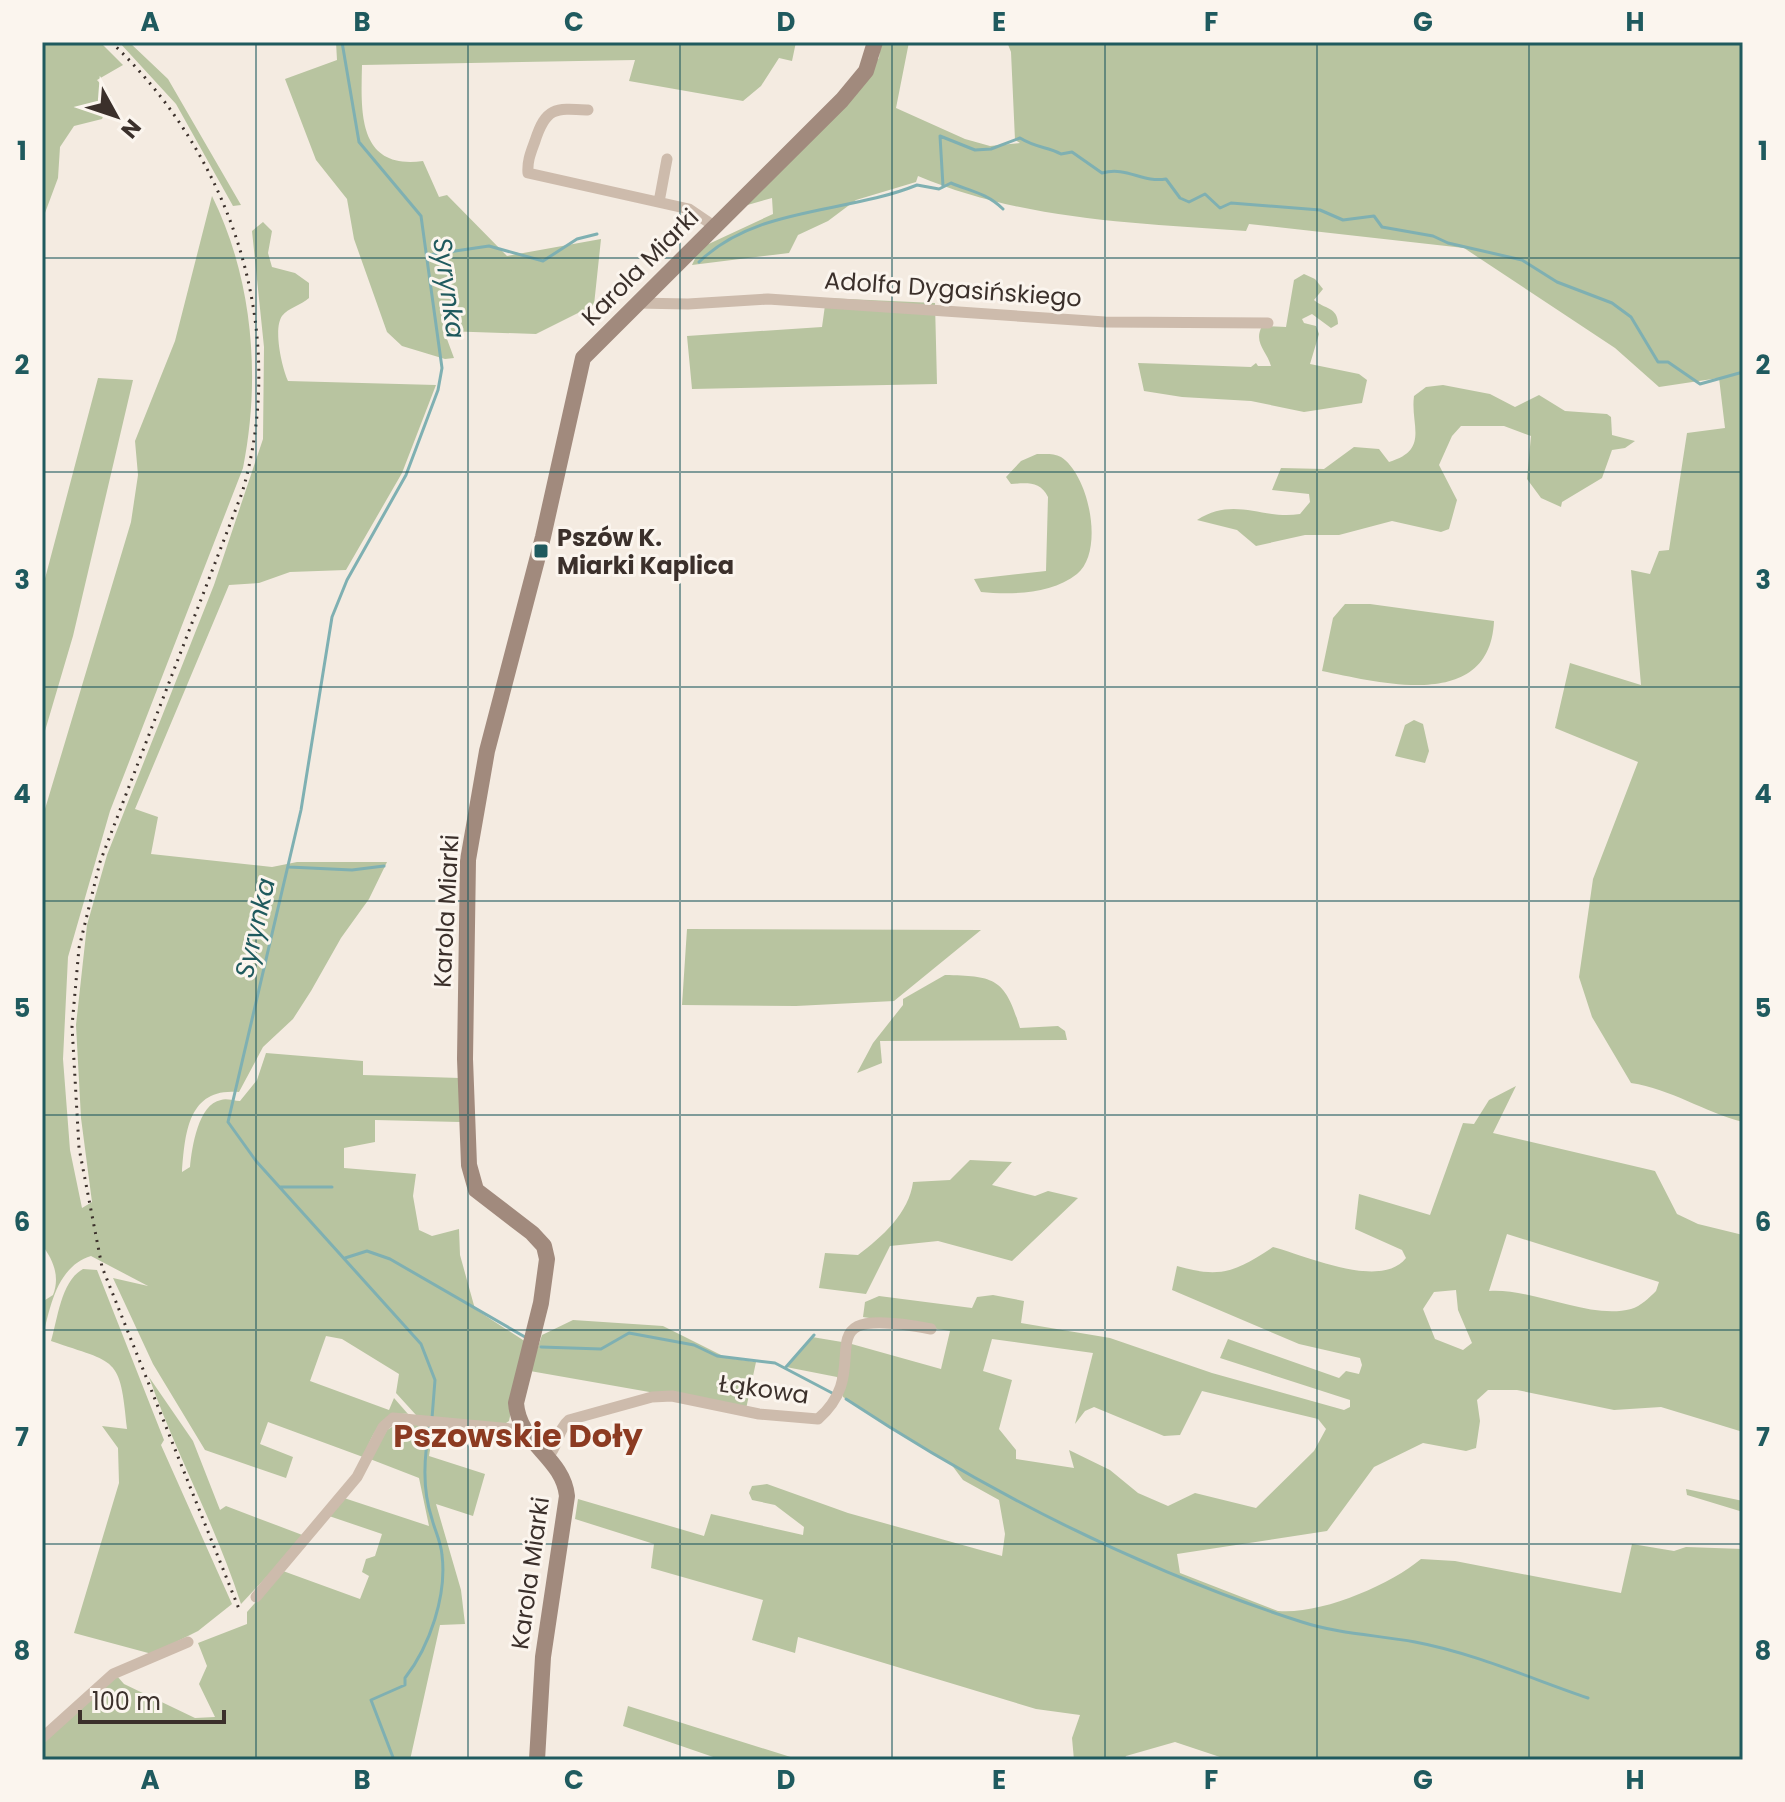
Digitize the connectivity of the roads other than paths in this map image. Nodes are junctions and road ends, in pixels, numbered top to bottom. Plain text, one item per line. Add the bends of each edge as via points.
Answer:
1 (875, 42) edge
2 (588, 110) dead end
3 (667, 159) dead end
4 (659, 202) junction
5 (714, 226) junction
6 (635, 303) junction
7 (1268, 323) dead end
8 (931, 1329) dead end
9 (522, 1430) junction
10 (547, 1458) junction
11 (256, 1597) dead end
12 (188, 1642) dead end
13 (42, 1738) edge
14 (537, 1760) edge

1 - 5 street, Karola Miarki via 866,71 842,100
2 - 4 street via 553,110 544,116 528,173
3 - 4 street
4 - 5 street via 689,209
5 - 6 street, Karola Miarki
6 - 7 street, Adolfa Dygasińskiego via 768,299 1105,322
6 - 9 street, Karola Miarki via 583,358 487,751 468,860 469,1165 476,1190 532,1233 547,1259 516,1403
8 - 10 street, Łąkowa via 870,1320 853,1327 845,1338 841,1388 818,1419 652,1397 566,1422 557,1448
9 - 10 street, Karola Miarki
9 - 11 street via 399,1417 387,1422 357,1477
10 - 14 street, Karola Miarki via 562,1474 567,1496 543,1657
12 - 13 street via 113,1674

